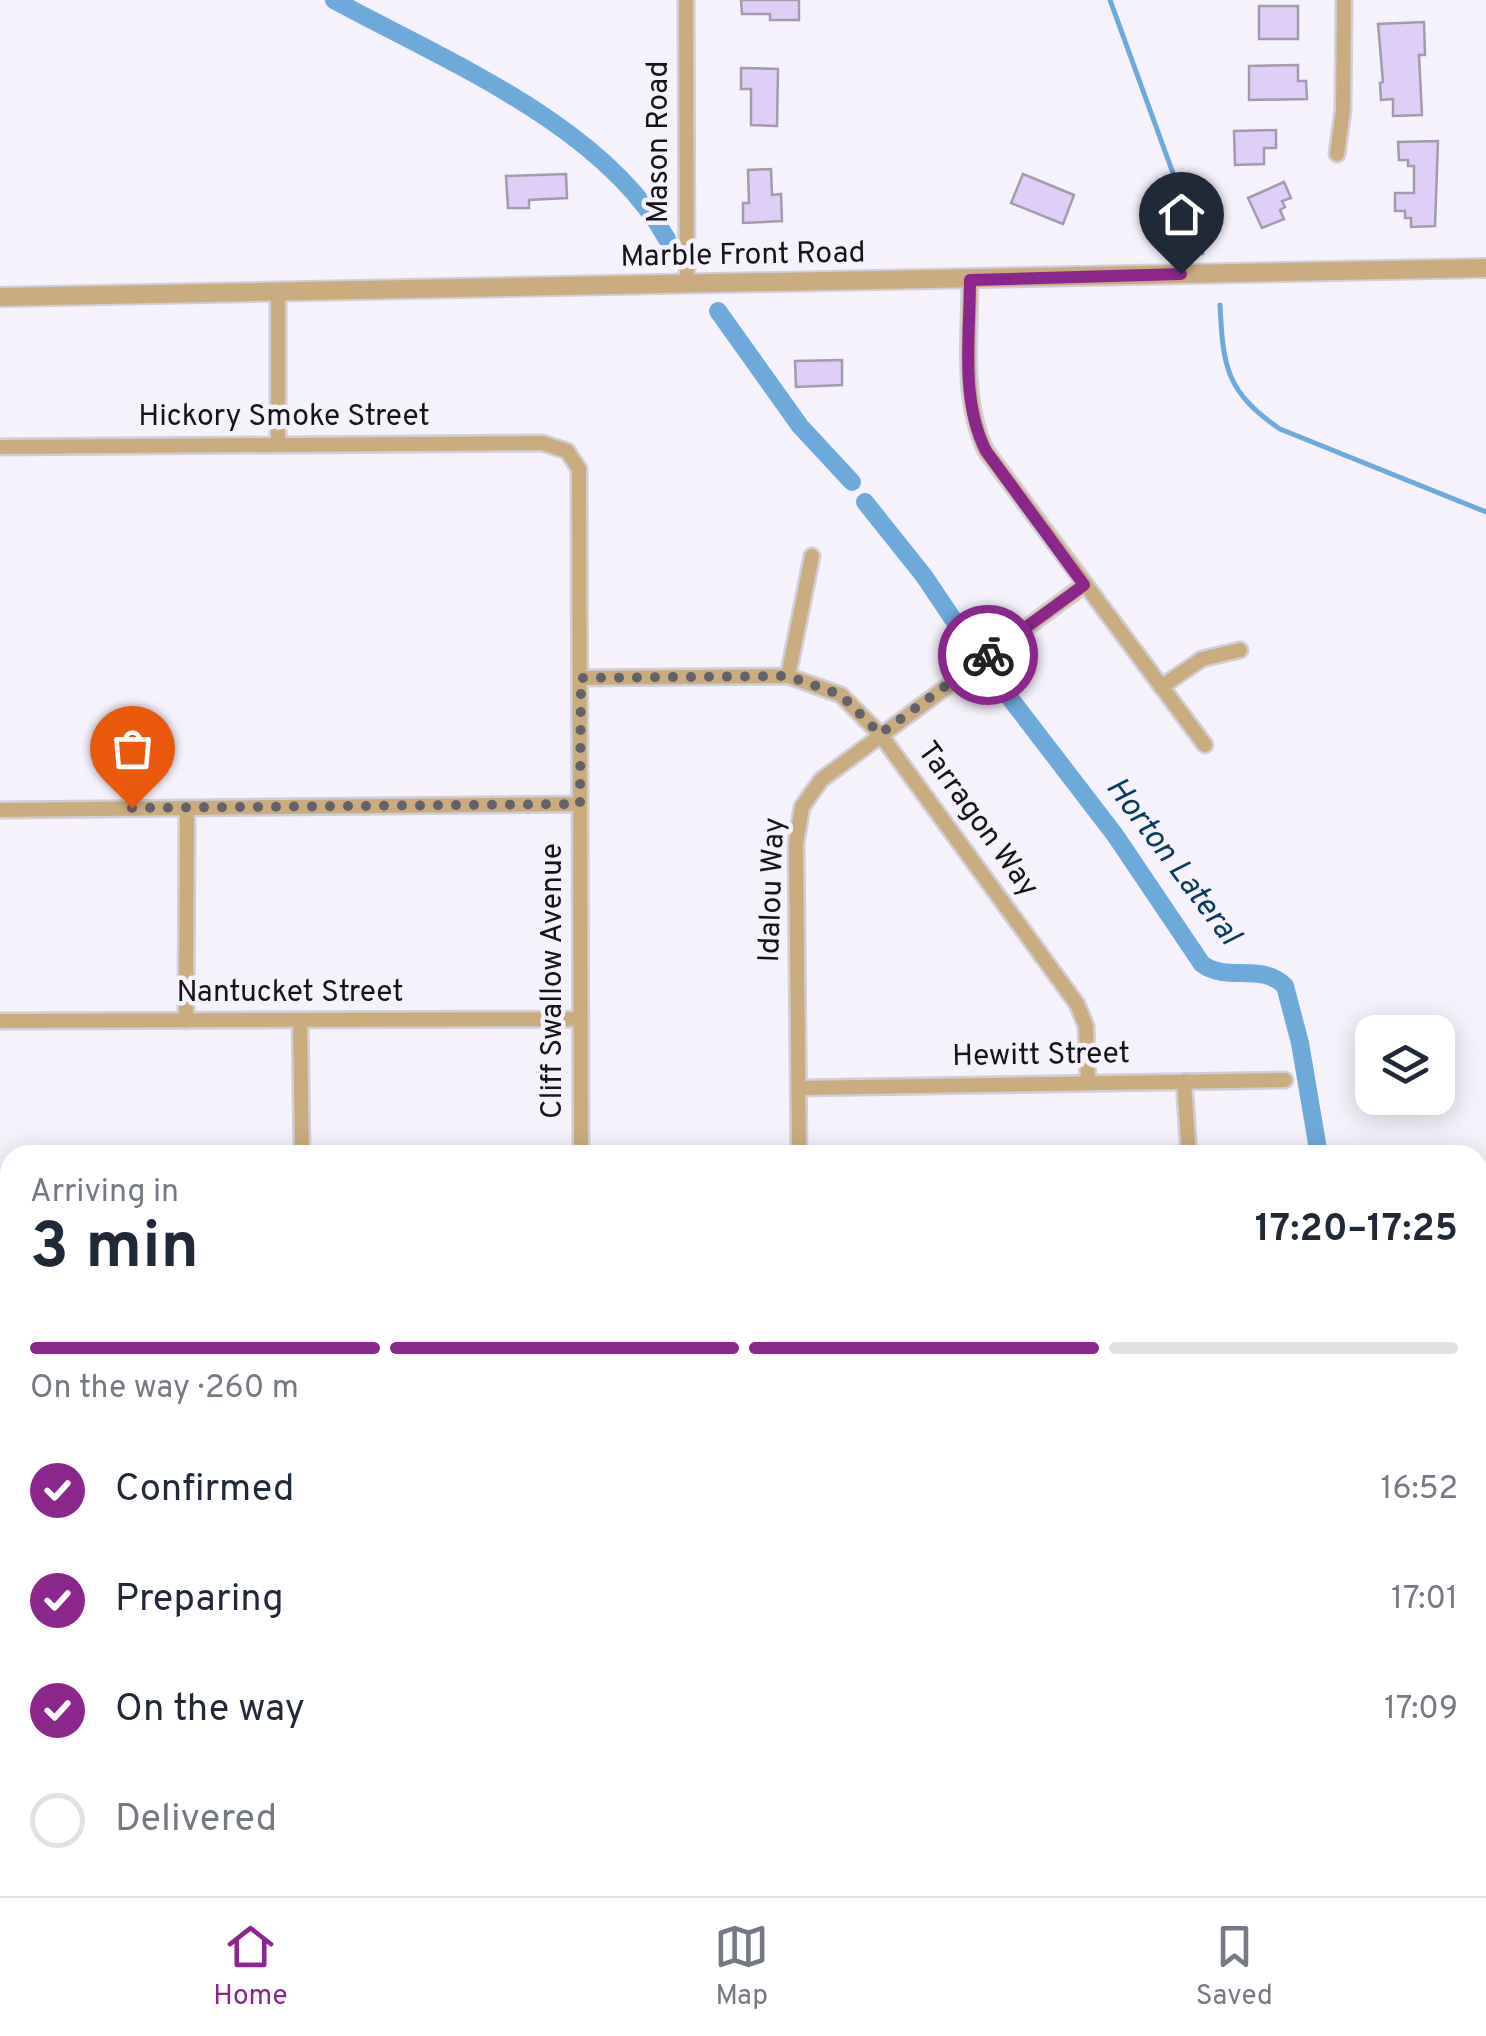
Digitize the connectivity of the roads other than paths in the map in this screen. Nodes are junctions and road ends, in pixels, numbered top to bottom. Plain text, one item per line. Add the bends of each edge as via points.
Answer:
1 (686, 0) edge
2 (1344, 0) edge
3 (1337, 154) dead end
4 (1486, 268) edge
5 (970, 280) junction
6 (687, 284) junction
7 (278, 293) junction
8 (0, 298) edge
9 (278, 445) junction
10 (0, 447) edge
11 (568, 451) joint
12 (812, 556) dead end
13 (1084, 585) junction
14 (1240, 650) dead end
15 (788, 676) junction
16 (581, 678) junction
17 (1161, 687) junction
18 (880, 734) junction
19 (1205, 744) dead end
20 (580, 804) junction
21 (187, 808) junction
22 (0, 810) edge
23 (580, 1019) junction
24 (186, 1020) junction
25 (300, 1020) junction
26 (0, 1021) edge
27 (1184, 1080) junction
28 (1285, 1080) dead end
29 (1088, 1082) junction
30 (798, 1088) junction
31 (302, 1145) edge
32 (581, 1145) edge
33 (798, 1145) edge
34 (1189, 1145) edge

1 - 6 street, Mason Road
2 - 3 street
4 - 5 street, Marble Front Road
5 - 6 street, Marble Front Road
5 - 13 street via 975,429
6 - 7 street, Marble Front Road
7 - 8 street, Marble Front Road
7 - 9 street
9 - 10 street, Hickory Smoke Street
9 - 11 street, Hickory Smoke Street via 542,443
11 - 16 street, Cliff Swallow Avenue via 579,469
12 - 15 street
13 - 17 street
13 - 18 street, Idalou Way
14 - 17 street via 1202,660
15 - 16 street, Tarragon Way
15 - 18 street, Tarragon Way via 841,695
16 - 20 street, Cliff Swallow Avenue
17 - 19 street
18 - 29 street, Tarragon Way via 1077,1004 1086,1026
18 - 30 street, Idalou Way via 820,780 802,806 796,843
20 - 21 street
20 - 23 street, Cliff Swallow Avenue
21 - 22 street
21 - 24 street
23 - 25 street, Nantucket Street
23 - 32 street, Cliff Swallow Avenue
24 - 25 street, Nantucket Street
24 - 26 street, Nantucket Street
25 - 31 street
27 - 28 street, Hewitt Street
27 - 29 street, Hewitt Street
27 - 34 street
29 - 30 street, Hewitt Street
30 - 33 street, Idalou Way

